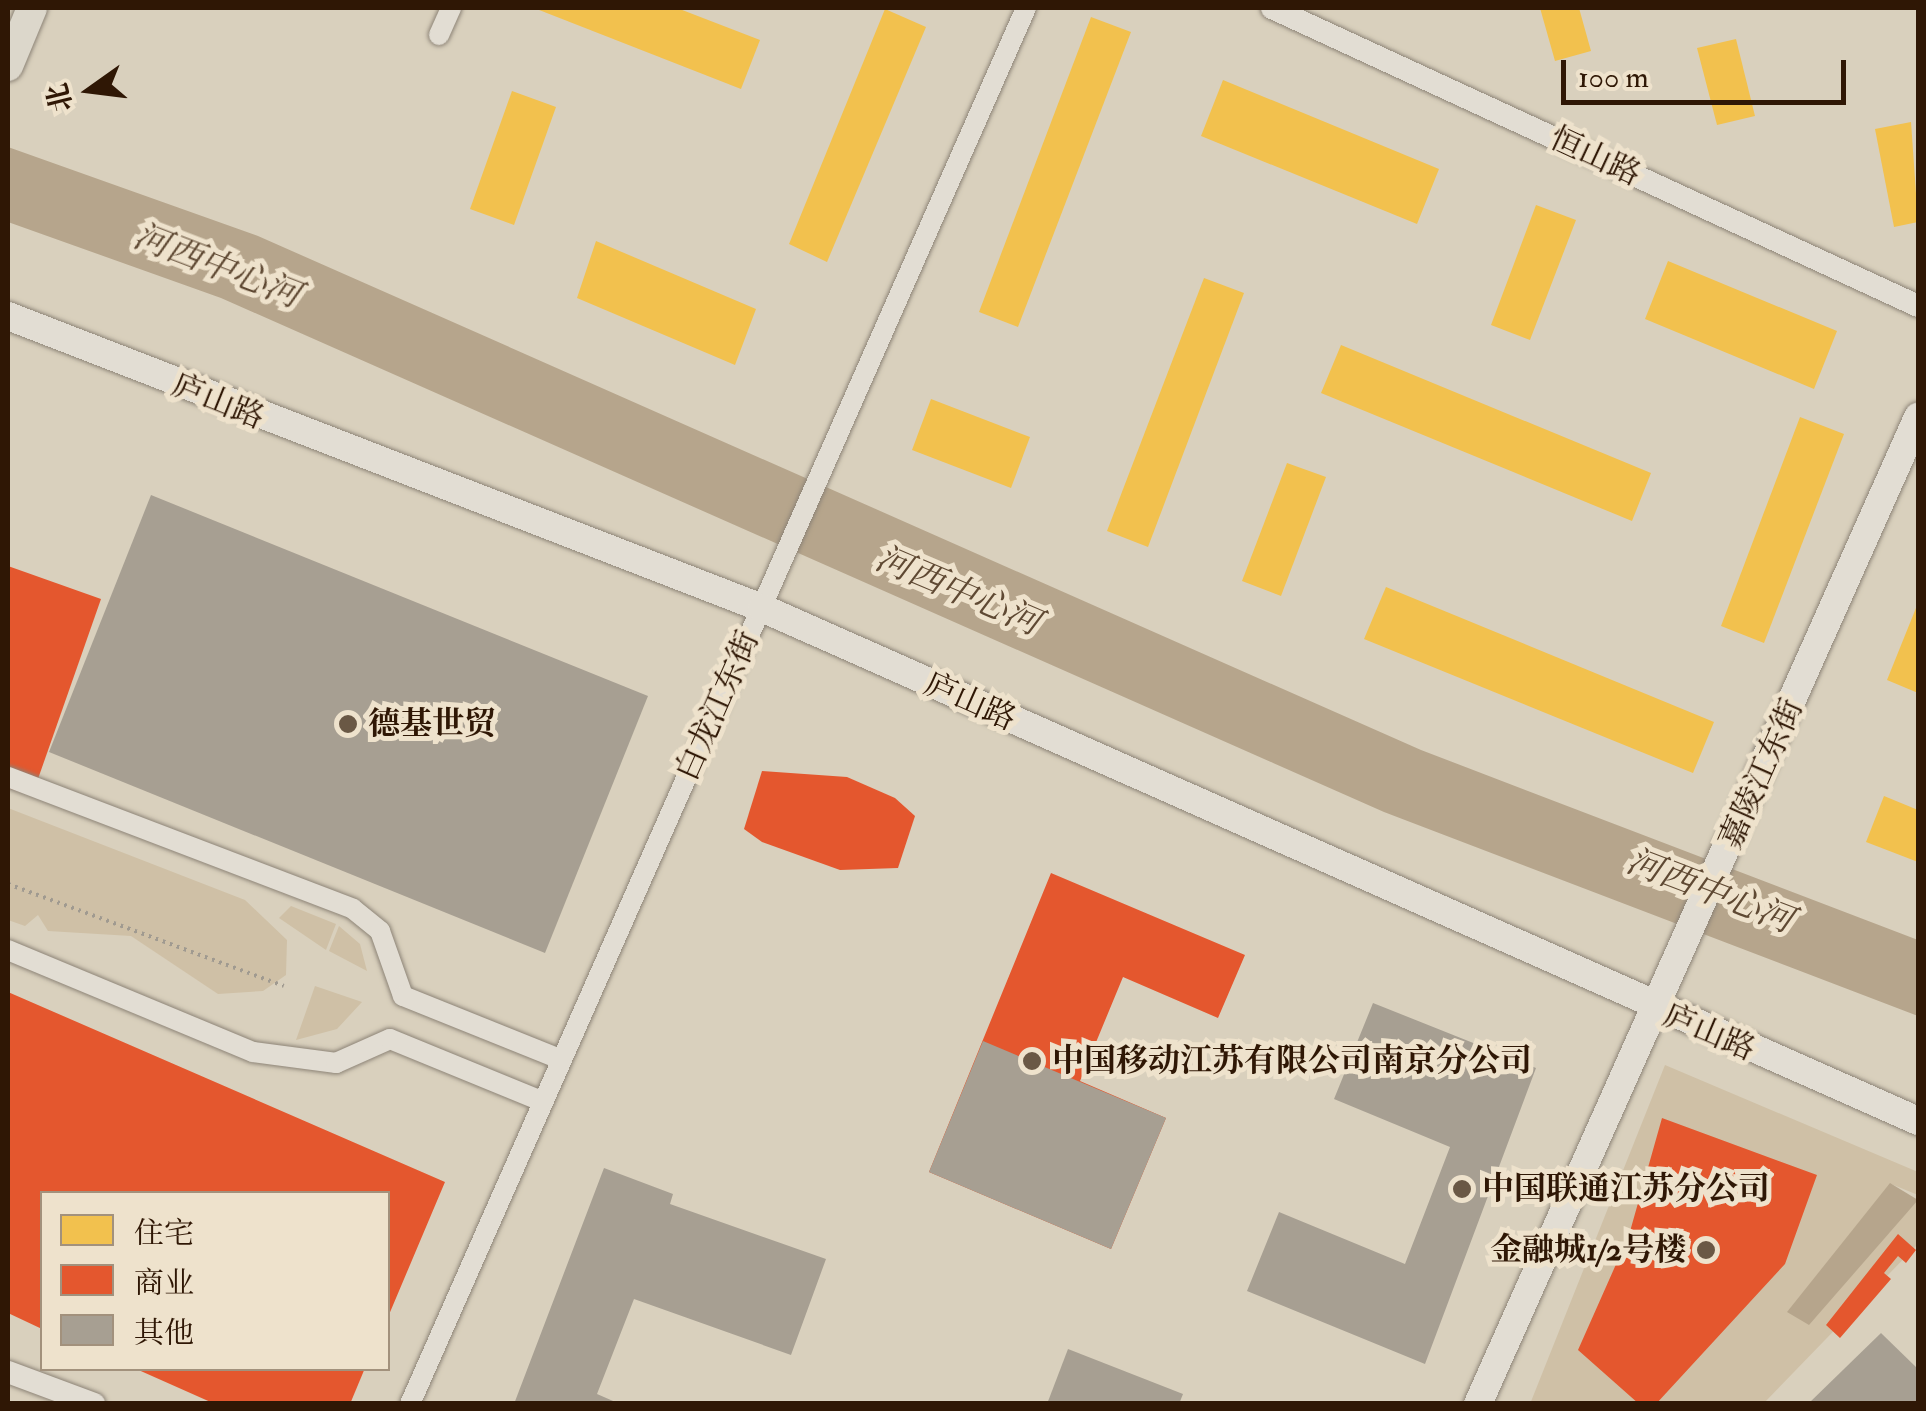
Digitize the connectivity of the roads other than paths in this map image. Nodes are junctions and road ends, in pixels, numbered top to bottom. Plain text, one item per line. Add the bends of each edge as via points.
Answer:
1 (32, 8) edge
2 (451, 8) edge
3 (1026, 8) edge
4 (1272, 8) edge
5 (439, 35) dead end
6 (8, 66) edge
7 (1918, 306) edge
8 (8, 316) edge
9 (1918, 417) edge
10 (762, 608) junction
11 (8, 777) edge
12 (8, 950) edge
13 (1657, 1011) junction
14 (560, 1059) junction
15 (541, 1101) junction
16 (1918, 1121) edge
17 (8, 1372) edge
18 (94, 1404) edge
19 (410, 1404) edge
20 (1478, 1404) edge

1 - 6 main road
2 - 5 street
3 - 10 street, 白龙江东街
4 - 7 street, 恒山路
8 - 10 main road, 庐山路
9 - 13 main road, 嘉陵江东街
10 - 13 main road, 庐山路
10 - 14 street, 白龙江东街
11 - 14 street via 353,909 380,931 403,996
12 - 15 street via 290,1062 336,1063 390,1039
13 - 16 main road, 庐山路
13 - 20 main road, 嘉陵江东街
14 - 15 street, 白龙江东街
15 - 19 street, 白龙江东街
17 - 18 street

